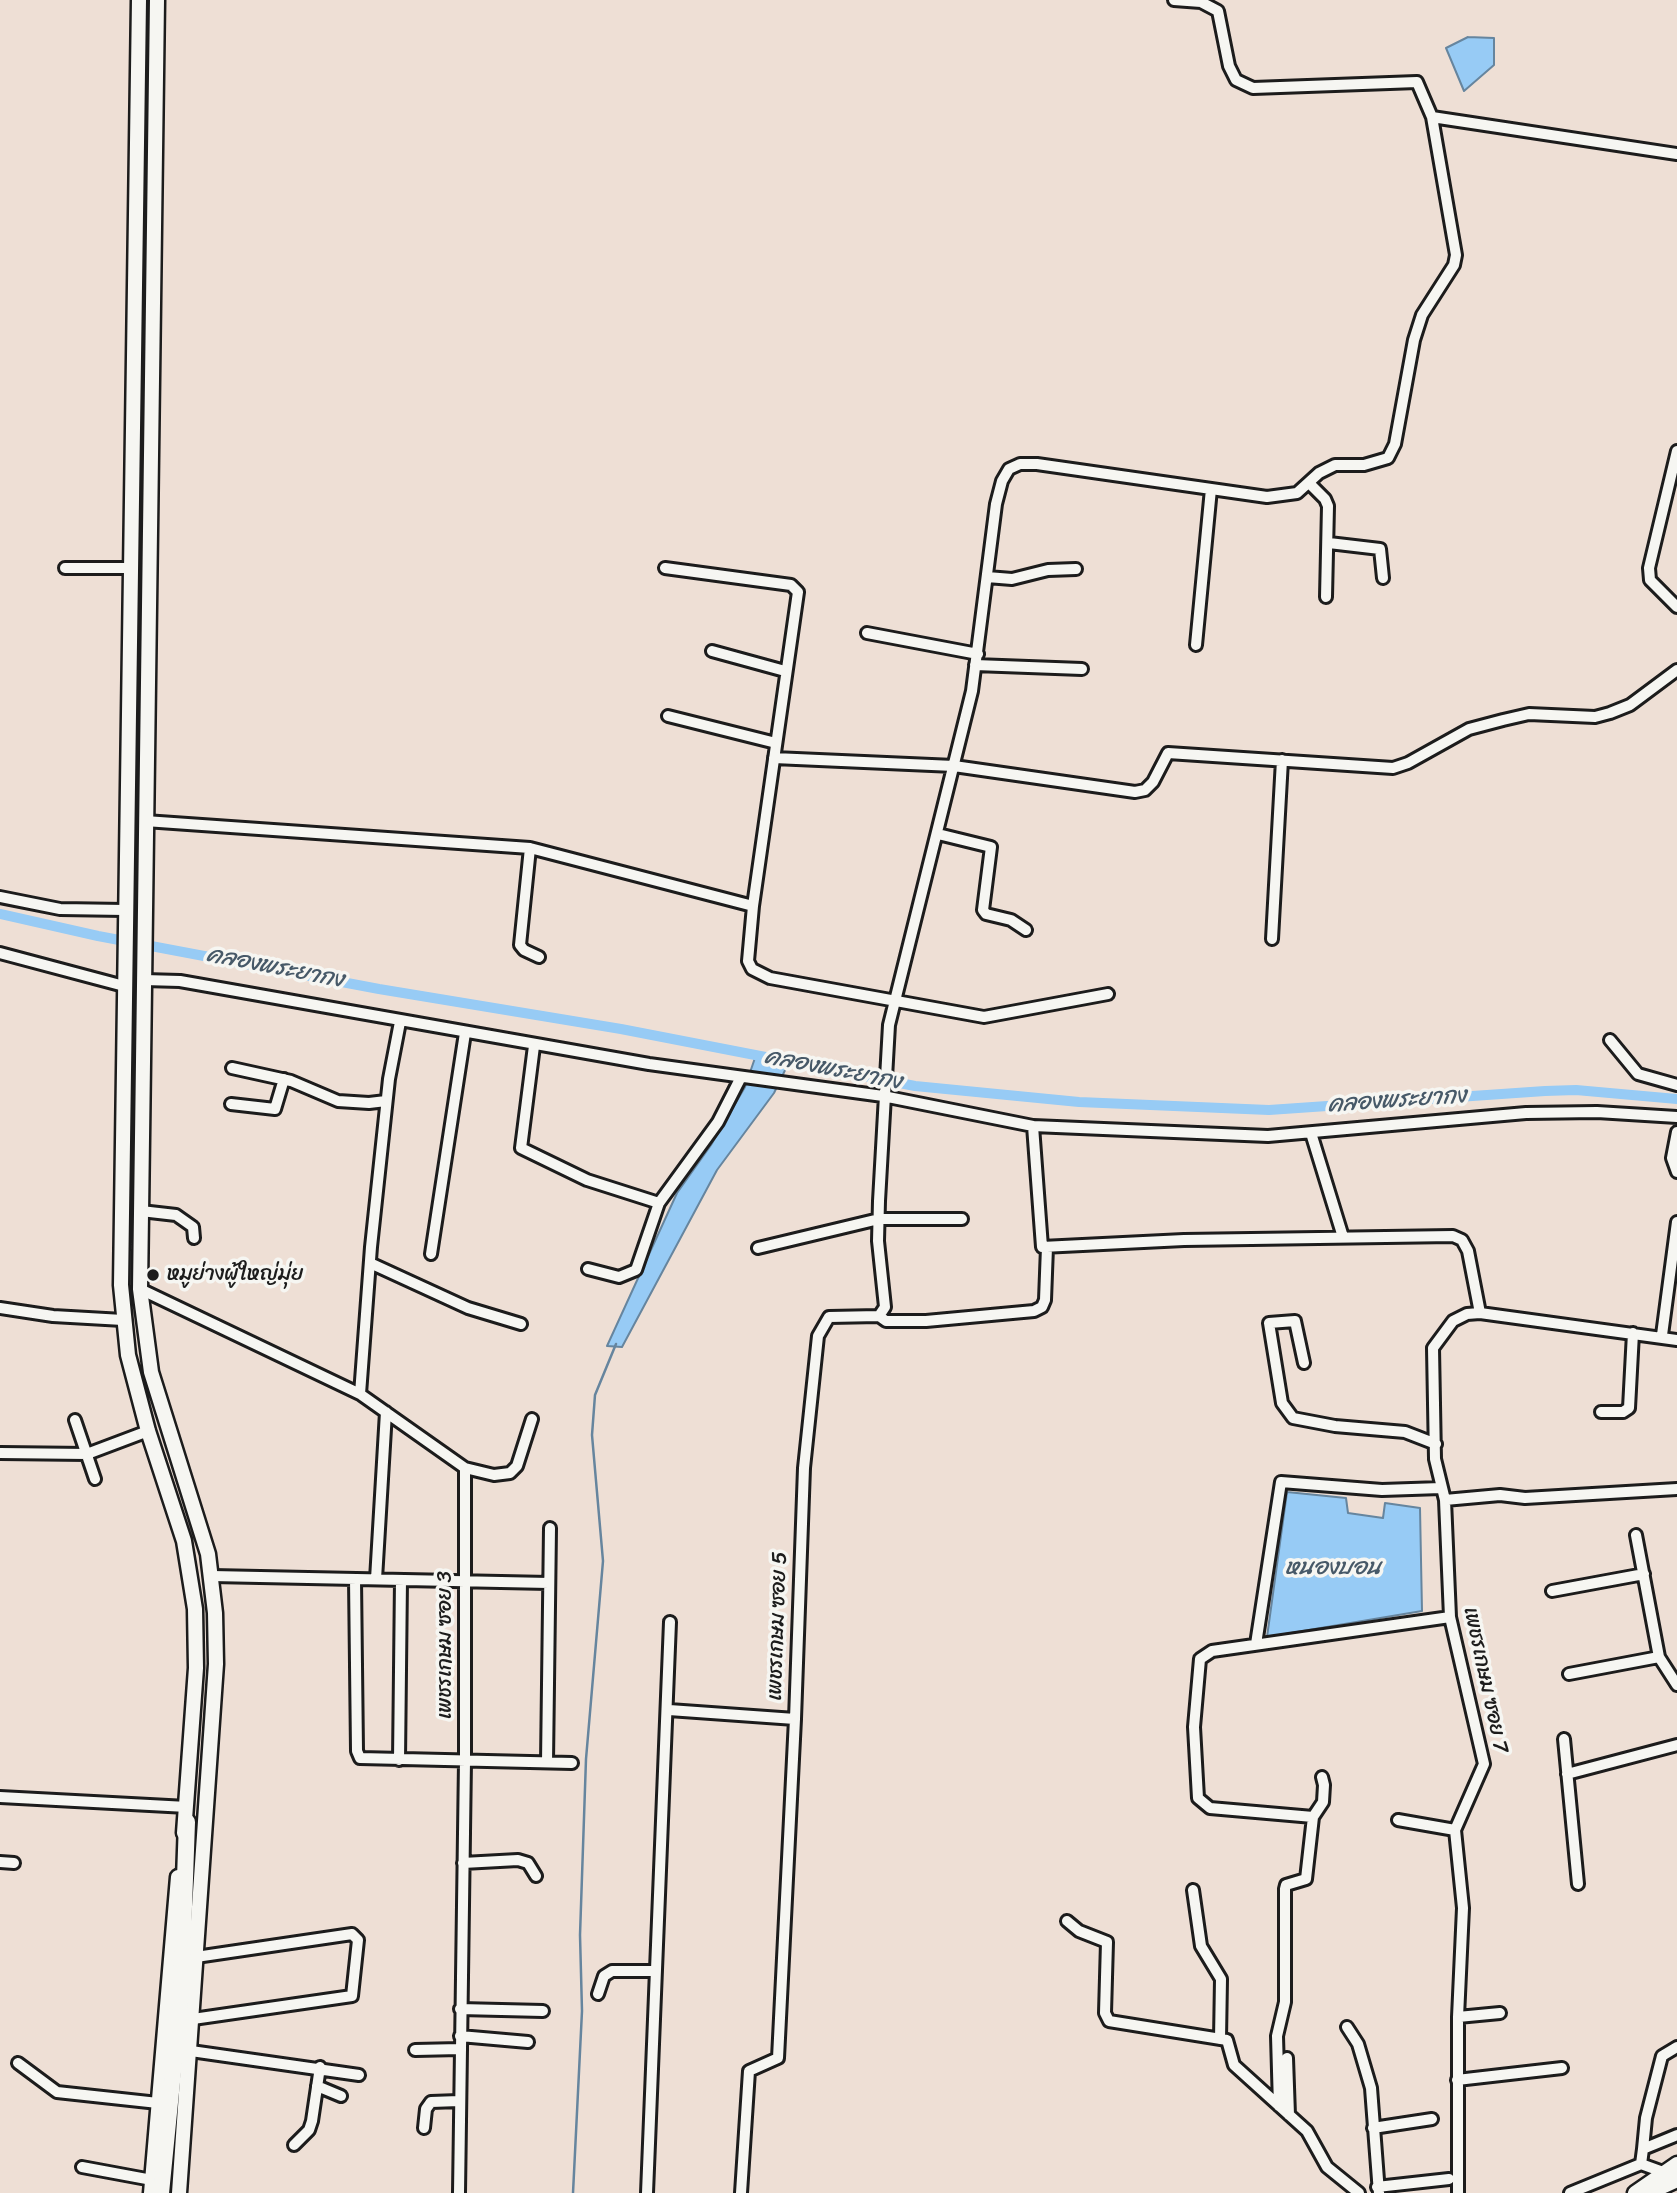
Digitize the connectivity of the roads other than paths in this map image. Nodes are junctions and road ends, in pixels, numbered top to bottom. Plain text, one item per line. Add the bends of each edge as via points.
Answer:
1 (139, 0) edge
2 (157, 0) edge
3 (1174, 0) edge
4 (1206, 2) edge
5 (1432, 117) junction
6 (1677, 154) edge
7 (150, 452) junction
8 (132, 453) junction
9 (1677, 453) edge
10 (1309, 483) junction
11 (1211, 489) junction
12 (1329, 543) junction
13 (65, 568) dead end
14 (130, 568) junction
15 (665, 568) dead end
16 (1076, 569) dead end
17 (987, 577) junction
18 (1383, 578) dead end
19 (1326, 597) dead end
20 (1677, 607) edge
21 (867, 633) dead end
22 (1196, 645) dead end
23 (712, 651) dead end
24 (977, 660) junction
25 (1082, 669) dead end
26 (1677, 670) edge
27 (785, 671) junction
28 (668, 716) dead end
29 (776, 743) junction
30 (774, 758) junction
31 (1282, 760) junction
32 (954, 766) junction
33 (145, 821) junction
34 (937, 834) junction
35 (530, 848) junction
36 (0, 897) edge
37 (753, 906) junction
38 (125, 917) junction
39 (1026, 930) dead end
40 (1272, 939) dead end
41 (0, 953) edge
42 (539, 957) dead end
43 (144, 977) junction
44 (124, 979) junction
45 (1108, 994) dead end
46 (895, 1002) junction
47 (400, 1022) junction
48 (465, 1033) junction
49 (1611, 1040) dead end
50 (534, 1046) junction
51 (232, 1068) dead end
52 (741, 1077) junction
53 (284, 1079) junction
54 (1677, 1085) edge
55 (883, 1093) junction
56 (386, 1101) junction
57 (231, 1104) dead end
58 (1677, 1117) edge
59 (1034, 1126) junction
60 (1677, 1132) edge
61 (1311, 1133) junction
62 (1677, 1172) edge
63 (659, 1203) junction
64 (141, 1211) junction
65 (879, 1219) junction
66 (962, 1219) dead end
67 (1677, 1222) edge
68 (1343, 1237) junction
69 (194, 1238) dead end
70 (1047, 1247) junction
71 (758, 1248) dead end
72 (431, 1254) dead end
73 (370, 1263) junction
74 (588, 1269) dead end
75 (140, 1289) junction
76 (0, 1308) edge
77 (1480, 1313) junction
78 (879, 1316) junction
79 (123, 1320) junction
80 (521, 1324) dead end
81 (1633, 1333) junction
82 (1661, 1335) junction
83 (1677, 1340) edge
84 (1304, 1363) dead end
85 (360, 1394) junction
86 (386, 1412) junction
87 (1601, 1412) dead end
88 (532, 1419) dead end
89 (75, 1420) dead end
90 (148, 1431) junction
91 (1436, 1444) junction
92 (0, 1453) edge
93 (87, 1454) junction
94 (465, 1468) junction
95 (95, 1479) dead end
96 (1441, 1488) junction
97 (1677, 1489) edge
98 (1445, 1500) junction
99 (550, 1528) dead end
100 (1636, 1535) dead end
101 (1644, 1574) junction
102 (212, 1576) junction
103 (355, 1579) junction
104 (376, 1580) junction
105 (401, 1580) junction
106 (465, 1581) junction
107 (549, 1583) junction
108 (1552, 1591) dead end
109 (1450, 1617) junction
110 (670, 1622) dead end
111 (1256, 1644) junction
112 (1659, 1657) junction
113 (1569, 1674) dead end
114 (1677, 1685) edge
115 (668, 1710) junction
116 (795, 1719) junction
117 (1564, 1739) dead end
118 (1677, 1745) edge
119 (399, 1760) junction
120 (465, 1761) junction
121 (547, 1762) junction
122 (572, 1763) dead end
123 (1567, 1774) junction
124 (1322, 1777) dead end
125 (0, 1797) edge
126 (187, 1814) junction
127 (1313, 1817) junction
128 (1398, 1820) dead end
129 (1455, 1830) junction
130 (0, 1862) edge
131 (14, 1863) dead end
132 (463, 1863) junction
133 (536, 1877) dead end
134 (1578, 1884) dead end
135 (1193, 1890) dead end
136 (1067, 1921) dead end
137 (196, 1957) junction
138 (655, 1971) junction
139 (598, 1994) dead end
140 (460, 2009) junction
141 (543, 2011) dead end
142 (1500, 2013) dead end
143 (1458, 2017) junction
144 (193, 2018) junction
145 (1347, 2026) dead end
146 (460, 2036) junction
147 (1223, 2040) junction
148 (528, 2042) dead end
149 (1677, 2047) edge
150 (460, 2049) junction
151 (415, 2050) dead end
152 (191, 2052) junction
153 (1287, 2058) dead end
154 (18, 2063) dead end
155 (320, 2067) junction
156 (1562, 2068) dead end
157 (359, 2075) dead end
158 (1457, 2080) junction
159 (317, 2086) junction
160 (341, 2096) dead end
161 (459, 2101) junction
162 (158, 2103) junction
163 (1279, 2106) junction
164 (1289, 2115) junction
165 (1432, 2119) dead end
166 (424, 2128) dead end
167 (1373, 2128) junction
168 (1677, 2135) edge
169 (294, 2145) dead end
170 (1643, 2149) junction
171 (1641, 2164) junction
172 (1677, 2164) edge
173 (82, 2167) dead end
174 (1670, 2175) edge
175 (1449, 2179) dead end
176 (155, 2189) edge
177 (1378, 2190) edge
178 (1584, 2190) edge
179 (179, 2193) edge
180 (459, 2193) edge
181 (647, 2193) edge
182 (741, 2193) edge
183 (1359, 2193) edge
184 (1458, 2193) edge
185 (1570, 2193) edge
186 (1635, 2193) edge
187 (1646, 2193) edge

1 - 8 main road
2 - 7 main road
3 - 4 street
4 - 5 street via 1222,20 1229,66 1237,80 1253,88 1417,82
5 - 6 street
5 - 10 street via 1456,255 1413,340 1395,444 1388,458 1377,463 1335,465
7 - 8 main road
7 - 33 main road
8 - 14 main road
9 - 20 street via 1649,568 1650,580
10 - 11 street via 1297,493 1267,497
10 - 12 street via 1328,506
11 - 17 street via 1020,464 1009,469 1002,481
11 - 22 street
12 - 18 street via 1380,549
12 - 19 street
13 - 14 street
14 - 38 main road
15 - 27 street via 796,587
16 - 17 street via 1012,579
17 - 24 street
21 - 24 street
23 - 27 street
24 - 25 street
24 - 32 street
26 - 31 street via 1630,705 1610,713 1595,717 1529,714 1503,720 1469,729 1393,768
27 - 29 street
28 - 29 street
29 - 30 street
30 - 32 street
30 - 37 street
31 - 32 street via 1168,753 1153,782 1135,792
31 - 40 street
32 - 34 street
33 - 35 street
33 - 43 main road
34 - 39 street via 991,847 984,910
34 - 46 street
35 - 37 street
35 - 42 street via 520,945
36 - 38 street
37 - 46 street via 748,961 752,970 770,978
38 - 44 main road
41 - 44 street
43 - 47 street
43 - 64 main road
44 - 79 main road
45 - 46 street via 984,1017
46 - 55 street
47 - 48 street
47 - 56 street
48 - 50 street
48 - 72 street
49 - 54 street via 1638,1074
50 - 52 street
50 - 63 street via 522,1149 587,1180
51 - 53 street
52 - 55 street
52 - 63 street via 718,1122
53 - 56 street via 338,1101
53 - 57 street via 275,1109
55 - 59 street
55 - 65 street
56 - 73 street
58 - 61 street via 1526,1113
59 - 61 street via 1238,1135
59 - 70 street, เพชรเกษม ซอย 5 via 1042,1247
60 - 62 street via 1672,1158
61 - 68 street
63 - 74 street via 636,1270 619,1277
64 - 69 street via 176,1215 192,1227
64 - 75 main road
65 - 66 street
65 - 71 street
65 - 78 street via 887,1297
67 - 82 street
68 - 70 street
68 - 77 street via 1453,1236 1462,1240
70 - 78 street, เพชรเกษม ซอย 5 via 1045,1300 1034,1311 926,1321 886,1321
73 - 80 street via 468,1308
73 - 85 street
75 - 85 street
75 - 102 main road via 151,1372 195,1506
76 - 79 street
77 - 81 street
77 - 91 street, เพชรเกษม ซอย 7 via 1453,1321 1433,1348
78 - 116 street, เพชรเกษม ซอย 5 via 837,1315 824,1322 818,1336 804,1468
79 - 90 main road
81 - 82 street
81 - 87 street via 1629,1408
82 - 83 street
84 - 91 street via 1295,1321 1269,1323 1282,1403 1293,1418 1405,1432
85 - 86 street
86 - 94 street
86 - 104 street
88 - 94 street via 515,1469 501,1475
89 - 93 street
90 - 93 street
90 - 126 main road via 184,1541 195,1609
91 - 96 street, เพชรเกษม ซอย 7 via 1436,1475
92 - 93 street
93 - 95 street
94 - 106 street, เพชรเกษม ซอย 3
96 - 98 street, เพชรเกษม ซอย 7
96 - 111 street via 1382,1490 1281,1482
97 - 98 street
98 - 109 street, เพชรเกษม ซอย 7
99 - 107 street
100 - 101 street
101 - 108 street
101 - 112 street
102 - 103 street
102 - 137 main road via 216,1664
103 - 104 street
103 - 119 street via 358,1756
104 - 105 street
105 - 106 street
105 - 119 street
106 - 107 street
106 - 120 street, เพชรเกษม ซอย 3
107 - 121 street
109 - 111 street
109 - 129 street, เพชรเกษม ซอย 7 via 1483,1764
110 - 115 street
111 - 127 street via 1212,1651 1199,1659 1194,1744 1198,1798 1216,1809
112 - 113 street
112 - 114 street
115 - 116 street
115 - 138 street
116 - 182 street, เพชรเกษม ซอย 5 via 778,2058 749,2071
117 - 123 street
118 - 123 street
119 - 120 street
120 - 121 street
120 - 132 street, เพชรเกษม ซอย 3
121 - 122 street
123 - 134 street
124 - 127 street via 1323,1802
125 - 126 street
126 - 162 main road
126 - 176 highway via 181,1991
127 - 163 street via 1306,1879 1285,1889 1284,2002 1277,2036
128 - 129 street
129 - 143 street, เพชรเกษม ซอย 7 via 1463,1908
130 - 131 street
132 - 133 street via 518,1860 528,1863
132 - 140 street, เพชรเกษม ซอย 3
135 - 147 street via 1201,1946 1221,1979
136 - 147 street via 1107,1942 1105,2013 1110,2021
137 - 144 main road
137 - 144 street via 352,1934 358,1940 352,1996
138 - 139 street via 612,1970 604,1976
138 - 181 street
140 - 141 street
140 - 146 street, เพชรเกษม ซอย 3
142 - 143 street
143 - 158 street, เพชรเกษม ซอย 7
144 - 152 main road
145 - 167 street via 1358,2044 1371,2088
146 - 148 street
146 - 150 street, เพชรเกษม ซอย 3
147 - 163 street via 1234,2065
149 - 170 street via 1662,2056
150 - 151 street
150 - 161 street, เพชรเกษม ซอย 3
152 - 155 street
152 - 179 main road
153 - 164 street
154 - 162 street via 57,2092
155 - 157 street
155 - 159 street
156 - 158 street
158 - 184 street, เพชรเกษม ซอย 7
159 - 160 street
159 - 169 street via 309,2130
161 - 166 street via 431,2102
161 - 180 street, เพชรเกษม ซอย 3
162 - 176 main road
163 - 164 street
164 - 183 street via 1307,2131 1327,2167
165 - 167 street
167 - 177 street
168 - 170 street
170 - 171 street
171 - 174 street
171 - 178 street
172 - 174 main road
173 - 176 street
174 - 186 main road
174 - 187 highway
175 - 177 street
178 - 185 street

